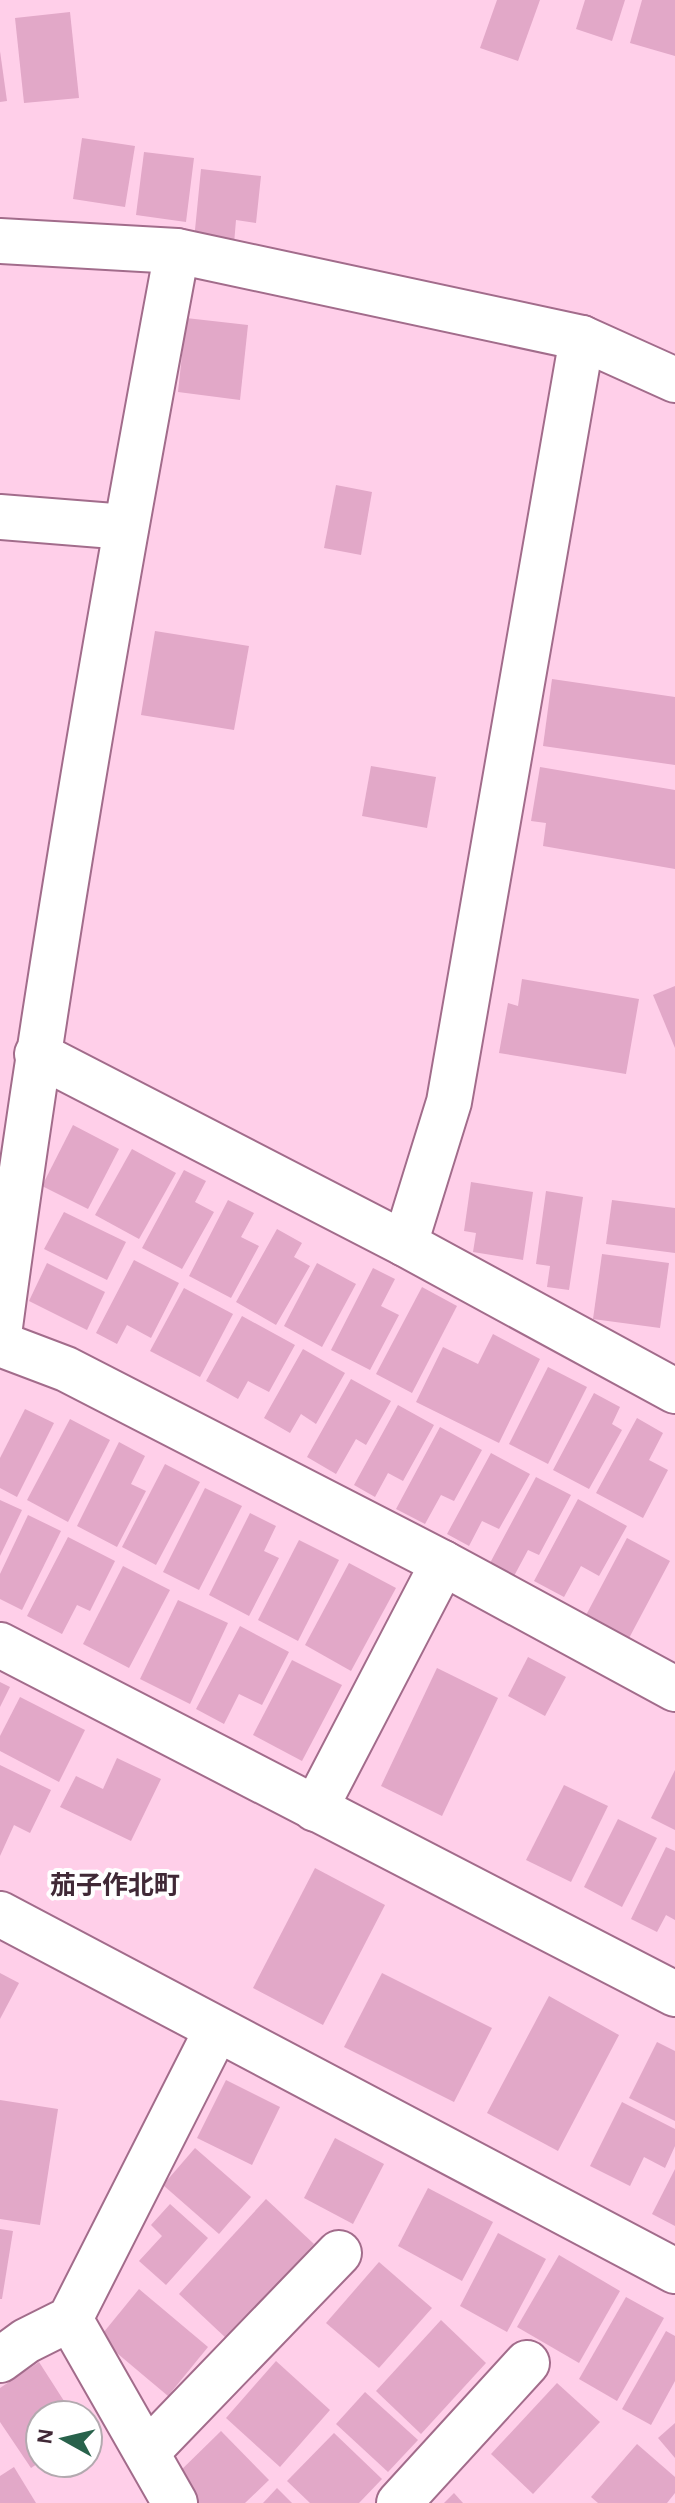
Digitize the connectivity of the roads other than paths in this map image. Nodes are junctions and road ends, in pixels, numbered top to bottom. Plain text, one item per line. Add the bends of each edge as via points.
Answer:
1 (0, 241) edge
2 (177, 251) junction
3 (582, 338) junction
4 (675, 380) edge
5 (0, 517) edge
6 (126, 527) junction
7 (37, 1054) junction
8 (405, 1244) junction
9 (0, 1327) edge
10 (0, 1344) edge
11 (675, 1391) edge
12 (443, 1563) junction
13 (0, 1645) edge
14 (675, 1689) edge
15 (315, 1809) junction
16 (0, 1914) edge
17 (675, 1994) edge
18 (216, 2031) junction
19 (339, 2253) dead end
20 (675, 2271) edge
21 (70, 2319) junction
22 (0, 2360) edge
23 (527, 2363) dead end
24 (147, 2452) junction
25 (175, 2503) edge
26 (399, 2503) edge

1 - 2 street
2 - 3 street
2 - 6 street
3 - 4 street
3 - 8 street via 449,1102
5 - 6 street
6 - 7 street
7 - 8 street
7 - 9 street
8 - 11 street
10 - 12 street via 66,1369
12 - 14 street
12 - 15 street
13 - 15 street
15 - 17 street
16 - 18 street
18 - 20 street
18 - 21 street
19 - 24 street
21 - 22 street
21 - 24 street
23 - 26 street
24 - 25 street

